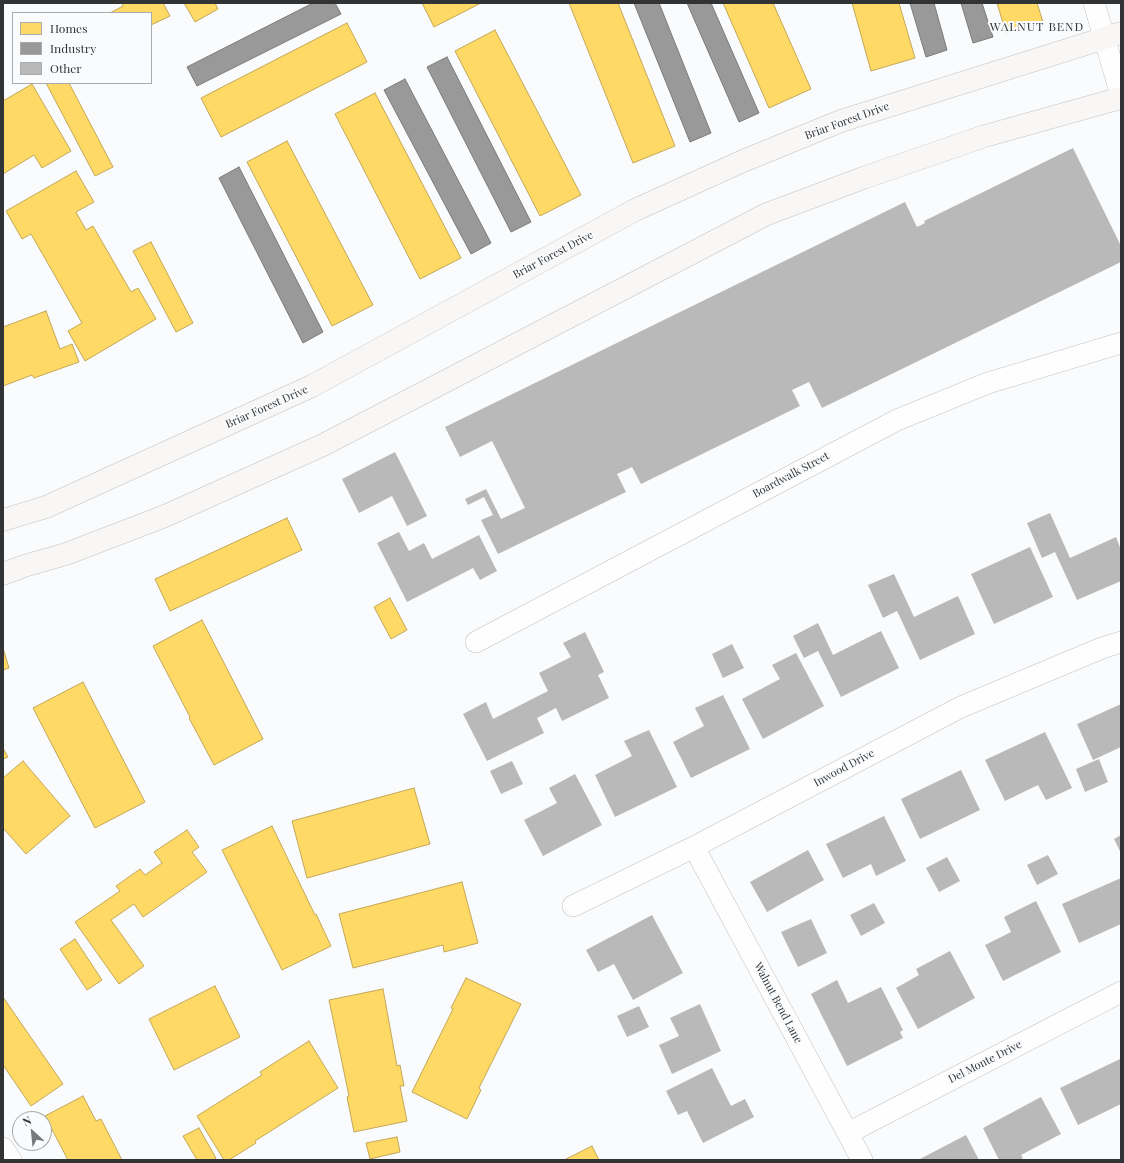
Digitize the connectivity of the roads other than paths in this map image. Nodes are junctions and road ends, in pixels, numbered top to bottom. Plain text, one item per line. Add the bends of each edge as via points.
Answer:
1 (1094, 3) edge
2 (1113, 36) edge
3 (1121, 97) edge
4 (1121, 343) edge
5 (3, 520) edge
6 (3, 574) edge
7 (476, 642) dead end
8 (1121, 642) edge
9 (694, 847) junction
10 (573, 906) dead end
11 (1121, 992) edge
12 (848, 1133) junction
13 (3, 1148) edge
14 (11, 1160) edge
15 (862, 1160) edge

1 - 2 street
2 - 3 street
2 - 5 main road, Briar Forest Drive via 841,121 743,161 635,210 312,386 46,507
3 - 6 main road via 986,136 766,214 323,445 165,516 66,554
4 - 7 street, Boardwalk Street via 988,383 896,420
8 - 9 street, Inwood Drive via 961,707
9 - 10 street, Inwood Drive
9 - 12 street, Walnut Bend Lane
11 - 12 street, Del Monte Drive
12 - 15 street, Walnut Bend Lane
13 - 14 street

